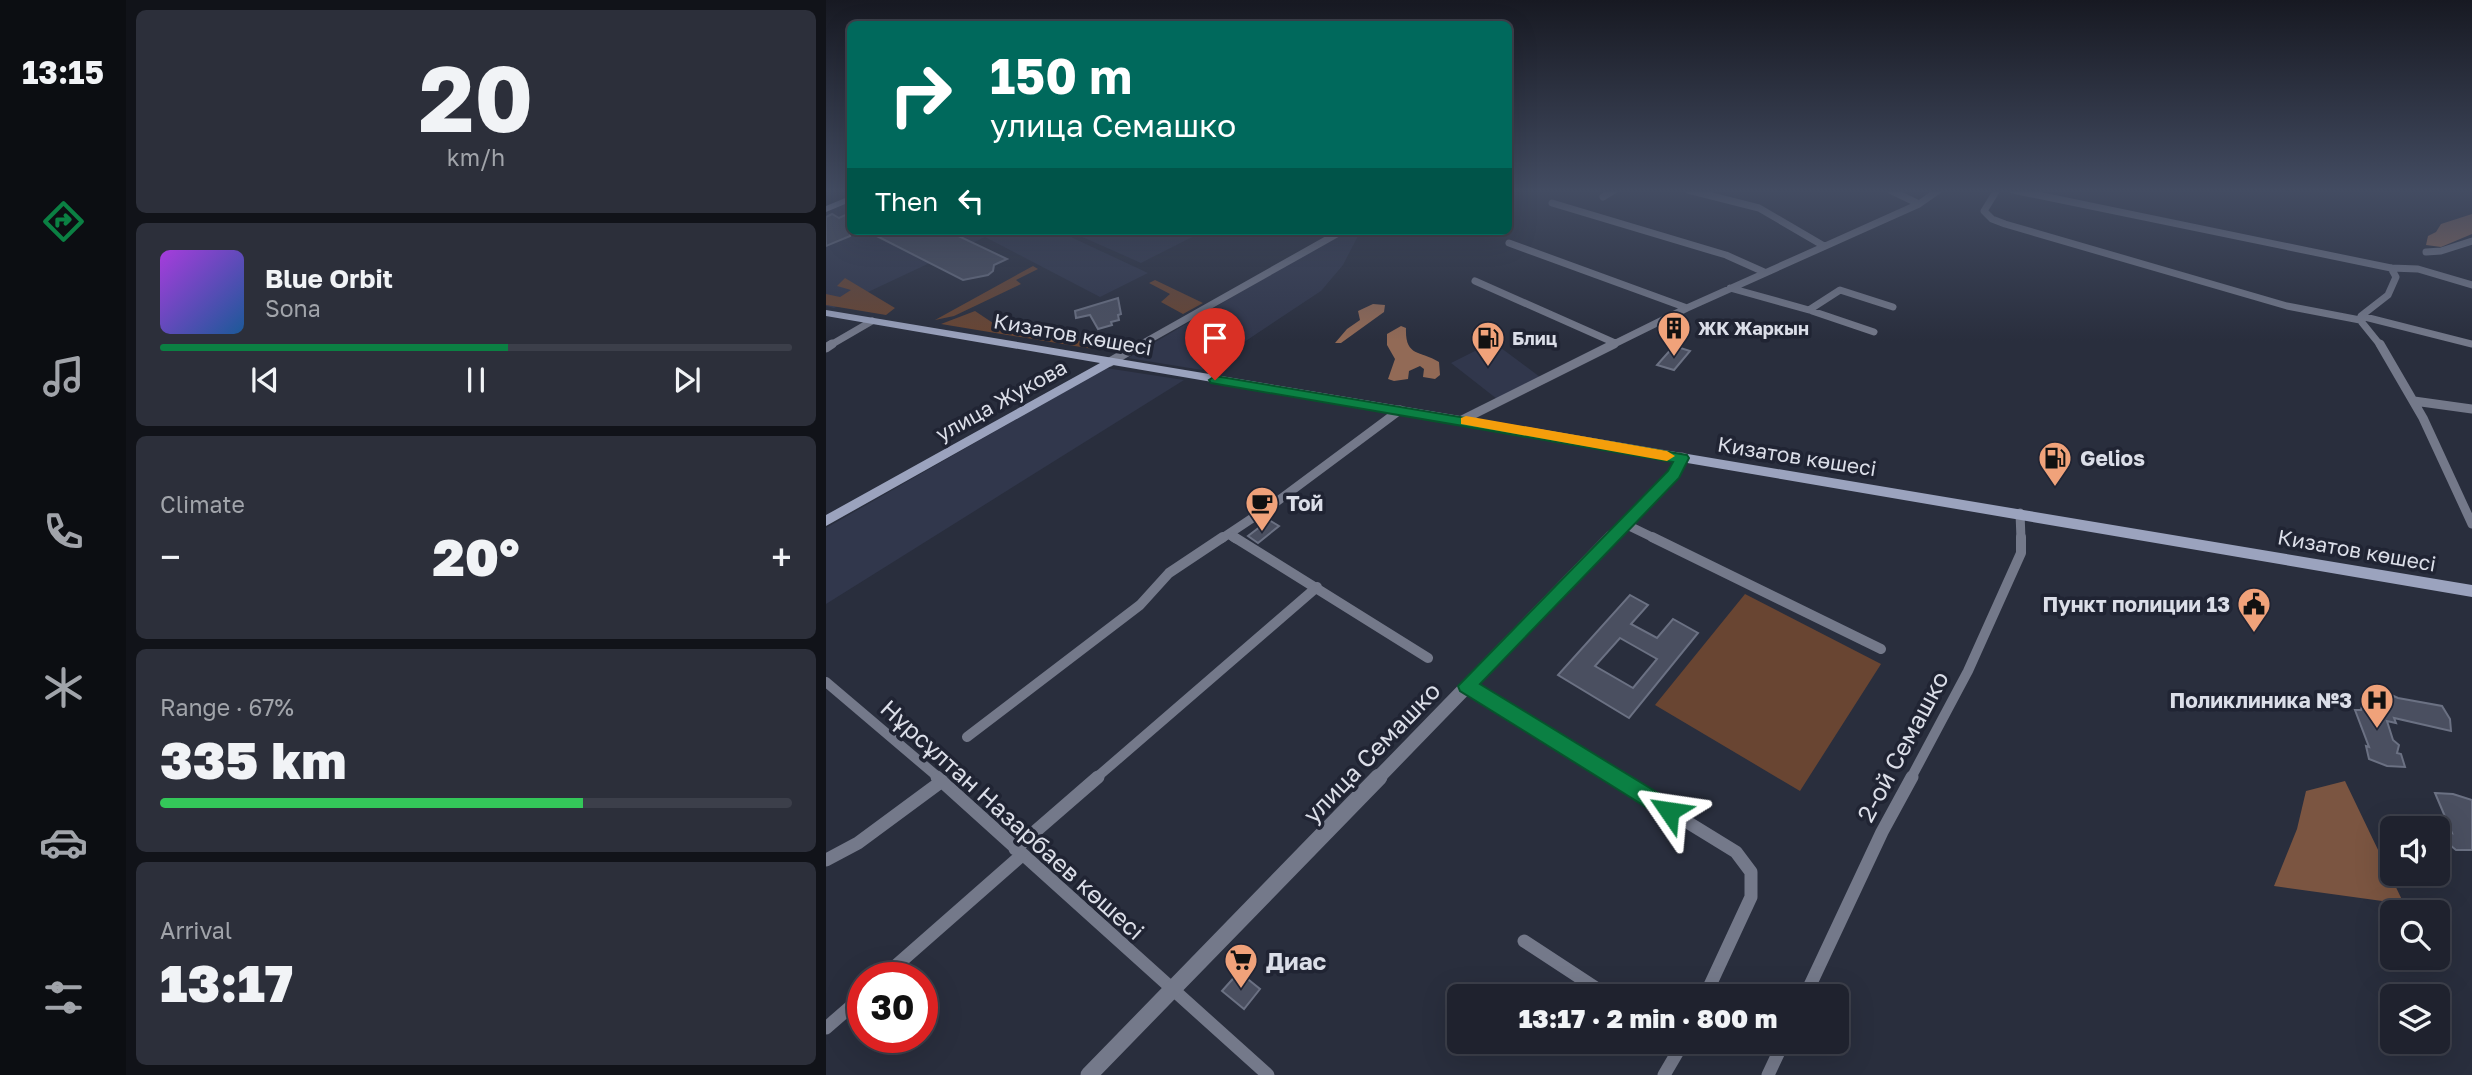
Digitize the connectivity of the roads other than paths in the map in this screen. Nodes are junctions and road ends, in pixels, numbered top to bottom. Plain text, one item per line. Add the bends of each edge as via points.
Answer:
1 (1326, 240) edge
2 (1677, 240) edge
3 (1813, 240) edge
4 (1839, 240) edge
5 (2061, 240) edge
6 (2256, 240) edge
7 (2472, 241) edge
8 (1509, 243) dead end
9 (1824, 247) junction
10 (2426, 252) dead end
11 (2391, 268) junction
12 (1763, 272) junction
13 (1475, 281) dead end
14 (2472, 285) edge
15 (1730, 288) junction
16 (1893, 307) dead end
17 (1687, 308) junction
18 (1812, 311) junction
19 (826, 313) edge
20 (2360, 318) junction
21 (872, 321) junction
22 (1874, 332) dead end
23 (1615, 343) junction
24 (2472, 344) edge
25 (826, 348) edge
26 (1110, 362) junction
27 (2414, 401) junction
28 (2472, 408) edge
29 (1401, 410) junction
30 (1462, 420) junction
31 (1682, 458) junction
32 (2020, 513) junction
33 (826, 521) edge
34 (1625, 524) junction
35 (2472, 524) edge
36 (1230, 535) junction
37 (1317, 587) junction
38 (2472, 591) edge
39 (1881, 649) dead end
40 (1428, 659) dead end
41 (826, 682) edge
42 (1467, 686) junction
43 (967, 737) dead end
44 (942, 781) junction
45 (1018, 852) junction
46 (826, 860) edge
47 (1524, 941) dead end
48 (900, 962) edge
49 (1590, 984) edge
50 (1711, 984) edge
51 (1811, 984) edge
52 (1172, 988) junction
53 (847, 1010) edge
54 (826, 1028) edge
55 (1675, 1054) edge
56 (1778, 1054) edge
57 (1089, 1075) edge
58 (1268, 1075) edge
59 (1664, 1075) edge
60 (1768, 1075) edge

1 - 26 street, улица Жукова
2 - 12 street
3 - 9 street
4 - 9 street
5 - 20 street via 2287,306
6 - 11 street
7 - 10 street
8 - 17 street
9 - 12 street
11 - 14 street via 2418,269
11 - 20 street via 2395,286
12 - 15 street
13 - 23 street
15 - 17 street
15 - 18 street
16 - 18 street via 1840,290
17 - 23 street
18 - 22 street
19 - 21 main road, Кизатов көшесі
20 - 24 street
20 - 27 street
21 - 25 street
21 - 26 main road, Кизатов көшесі
23 - 30 street
26 - 29 main road, Кизатов көшесі
26 - 33 main road, улица Жукова
27 - 28 street
27 - 35 street
29 - 30 main road, Кизатов көшесі
29 - 36 street
30 - 31 main road, Кизатов көшесі
31 - 32 main road, Кизатов көшесі
31 - 34 street, улица Семашко via 1674,474
32 - 38 main road, Кизатов көшесі
32 - 51 street, 2-ой Семашко via 2021,553 1968,671 1882,832
34 - 39 street
34 - 42 street, улица Семашко
36 - 37 street
36 - 43 street via 1169,573 1140,605
37 - 40 street
37 - 45 street
41 - 44 street, Нұрсұлтан Назарбаев көшесі
42 - 50 street via 1747,863 1753,874 1751,897
42 - 52 street, улица Семашко
44 - 45 street, Нұрсұлтан Назарбаев көшесі
44 - 46 street via 858,843
45 - 48 street
45 - 52 street, Нұрсұлтан Назарбаев көшесі
47 - 49 street
52 - 57 street, улица Семашко
52 - 58 street, Нұрсұлтан Назарбаев көшесі
53 - 54 street
55 - 59 street
56 - 60 street

